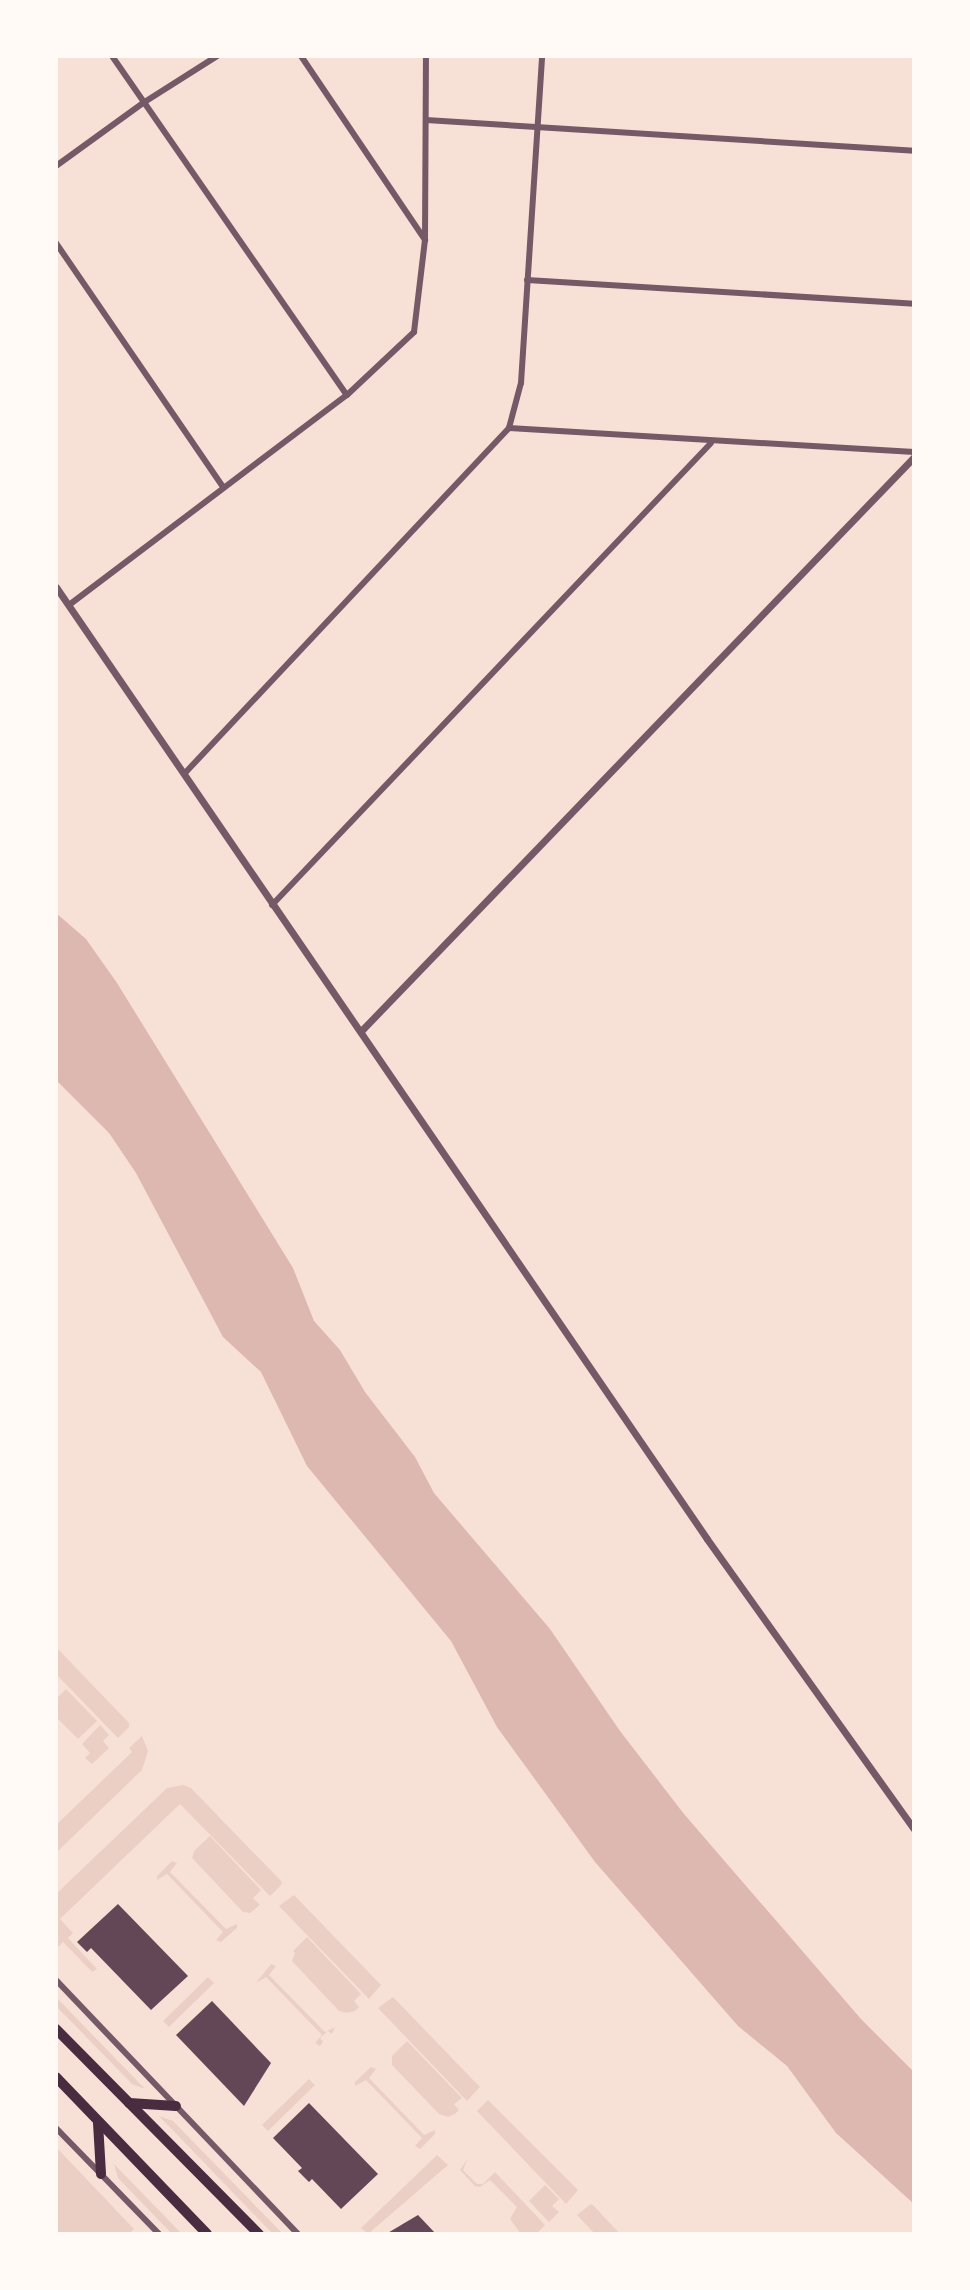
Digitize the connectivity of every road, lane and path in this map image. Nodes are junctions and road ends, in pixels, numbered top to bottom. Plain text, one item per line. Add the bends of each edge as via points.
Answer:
1 (113, 56) edge
2 (217, 56) edge
3 (302, 56) edge
4 (426, 56) edge
5 (542, 56) edge
6 (143, 103) junction
7 (426, 120) junction
8 (539, 125) junction
9 (914, 151) edge
10 (56, 166) edge
11 (425, 240) junction
12 (56, 243) edge
13 (527, 280) junction
14 (914, 304) edge
15 (347, 395) junction
16 (509, 428) junction
17 (711, 443) junction
18 (914, 454) edge
19 (223, 487) junction
20 (56, 587) edge
21 (69, 605) junction
22 (185, 772) junction
23 (272, 905) junction
24 (360, 1031) junction
25 (914, 1829) edge
26 (56, 1980) edge
27 (56, 2029) edge
28 (56, 2077) edge
29 (129, 2103) junction
30 (177, 2106) junction
31 (98, 2123) junction
32 (56, 2128) edge
33 (101, 2174) junction
34 (159, 2234) edge
35 (207, 2234) edge
36 (259, 2234) edge
37 (298, 2234) edge

1 - 6 street
2 - 6 street
3 - 11 street
4 - 7 street
5 - 8 street
6 - 10 street
6 - 15 street
7 - 8 street
7 - 11 street
8 - 9 street
8 - 13 street
11 - 15 street via 414,332
12 - 19 street
13 - 14 street
13 - 16 street via 521,383
15 - 19 street
16 - 17 street
16 - 22 street
17 - 18 street
17 - 23 street
18 - 24 street
19 - 21 street
20 - 21 street
21 - 22 street
22 - 23 street
23 - 24 street
24 - 25 street via 707,1539
26 - 30 street
27 - 29 highway
28 - 31 highway
29 - 30 highway
29 - 36 highway
30 - 37 street
31 - 33 highway
31 - 35 highway
32 - 33 street
33 - 34 street

